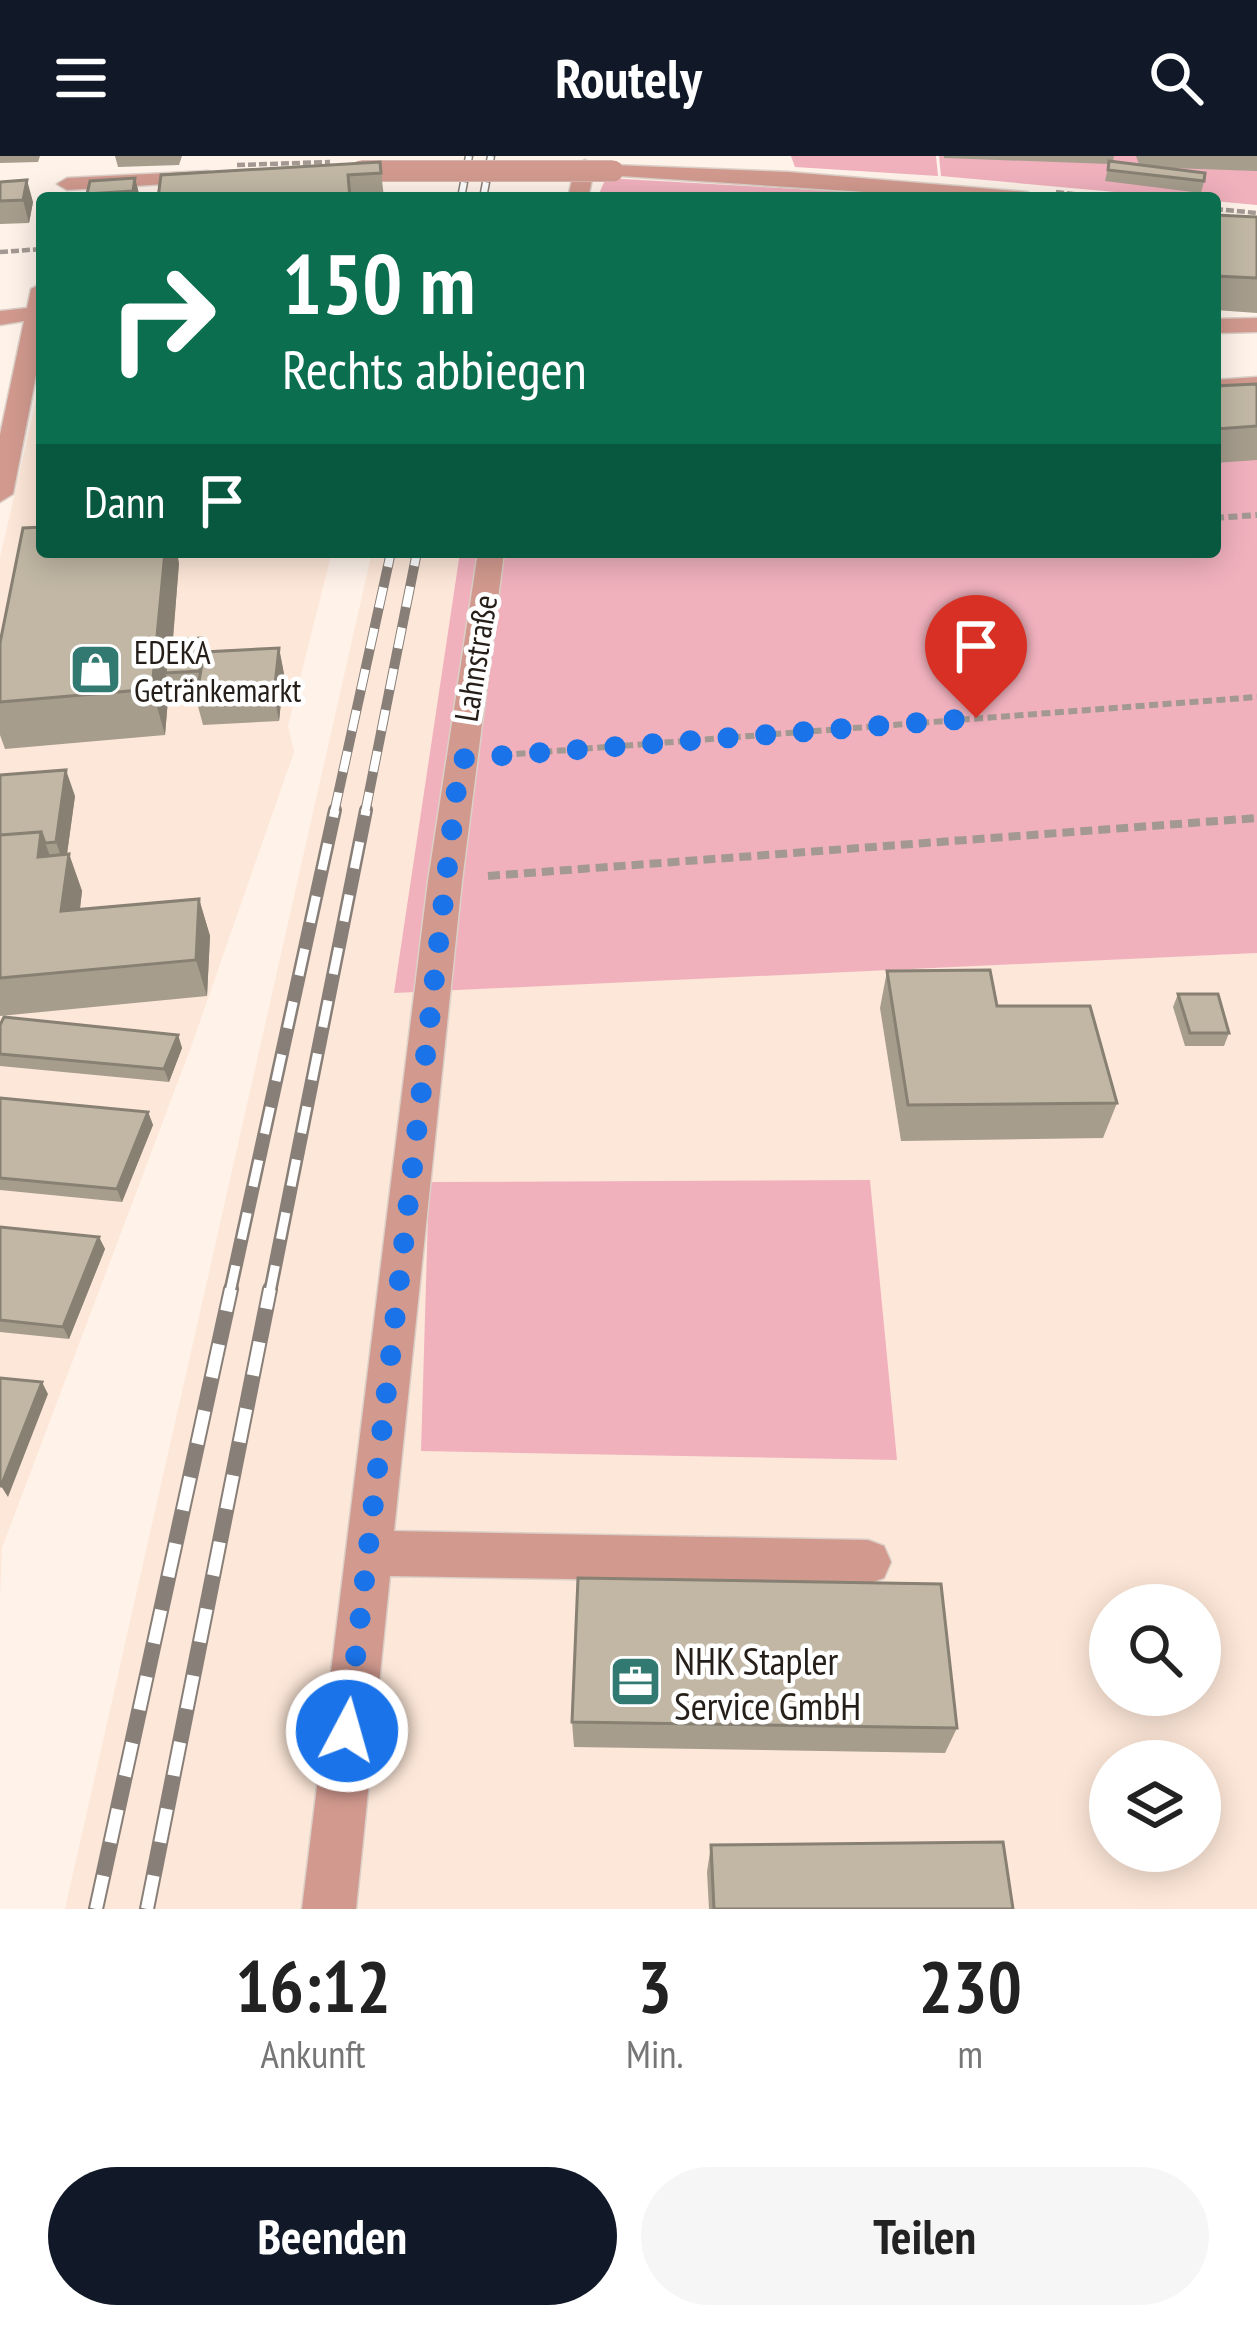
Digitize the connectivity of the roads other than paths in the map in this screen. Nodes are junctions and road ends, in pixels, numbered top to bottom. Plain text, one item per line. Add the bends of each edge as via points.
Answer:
1 (585, 166) dead end
2 (351, 172) edge
3 (240, 175) edge
4 (68, 182) edge
5 (579, 192) edge
6 (955, 192) edge
7 (36, 317) edge
8 (0, 318) edge
9 (1257, 325) edge
10 (36, 326) edge
11 (1221, 326) edge
12 (1257, 383) edge
13 (1221, 386) edge
14 (1257, 399) edge
15 (1221, 402) edge
16 (0, 494) edge
17 (490, 558) edge
18 (366, 1553) junction
19 (868, 1562) dead end
20 (329, 1909) edge

1 - 5 street
2 - 6 street, bridge via 614,171
3 - 4 street
7 - 8 street
9 - 11 street
10 - 16 street
12 - 13 street
14 - 15 street
17 - 18 street, Lahnstraße
18 - 19 street
18 - 20 street, Lahnstraße

